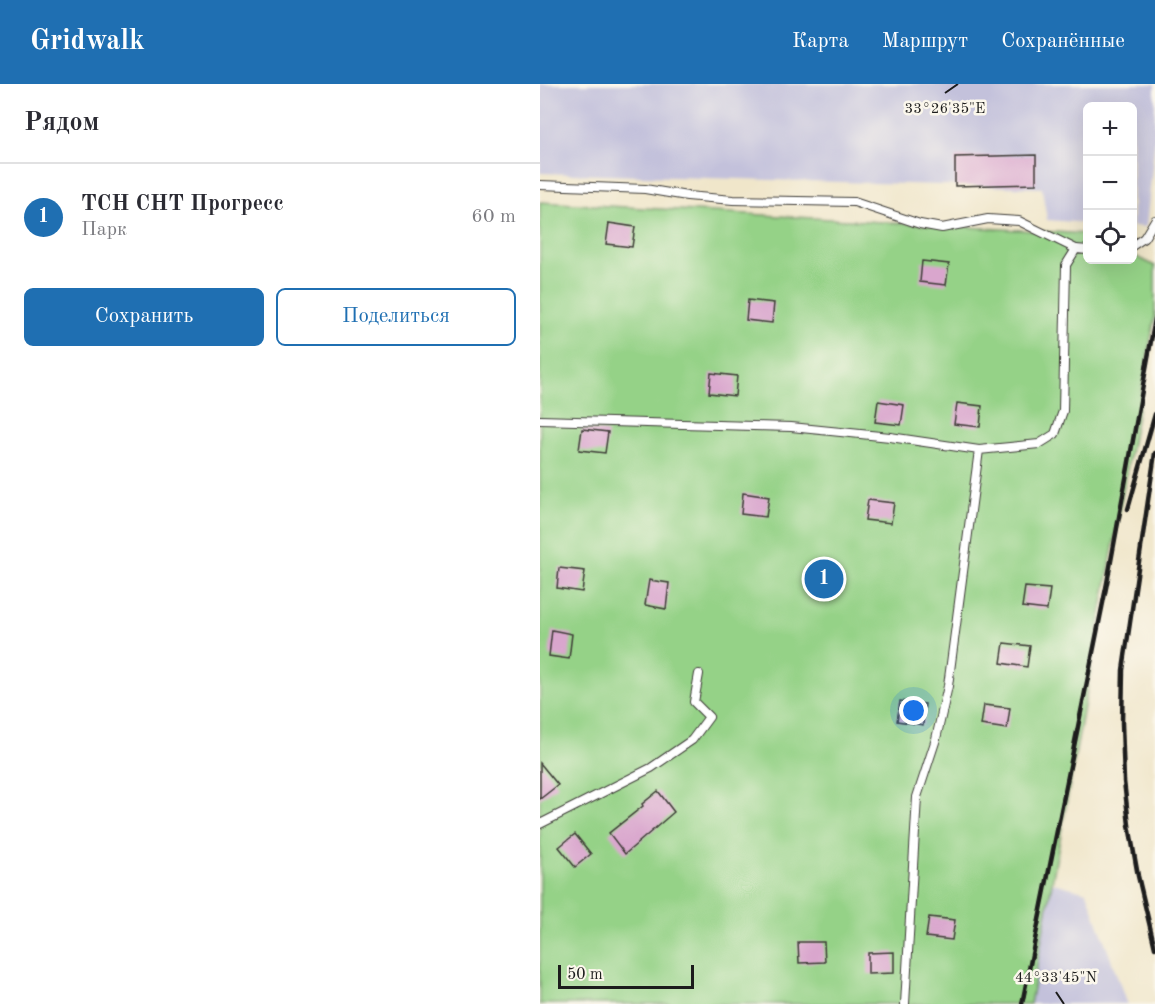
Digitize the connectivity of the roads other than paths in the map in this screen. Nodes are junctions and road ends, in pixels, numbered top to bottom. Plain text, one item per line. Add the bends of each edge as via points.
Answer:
1 (540, 185) edge
2 (1155, 220) edge
3 (1137, 243) edge
4 (1076, 249) junction
5 (1083, 250) edge
6 (540, 420) edge
7 (979, 450) junction
8 (699, 674) dead end
9 (540, 824) edge
10 (905, 1004) edge

1 - 4 lane via 645,189 734,200 854,202 942,228 988,219 1018,221
2 - 3 lane
4 - 5 lane
4 - 7 lane via 1066,265 1064,411 1055,434 1039,444
6 - 7 lane via 791,427 890,436
7 - 10 lane via 948,686 917,798
8 - 9 lane via 694,702 709,717 692,740 651,768

